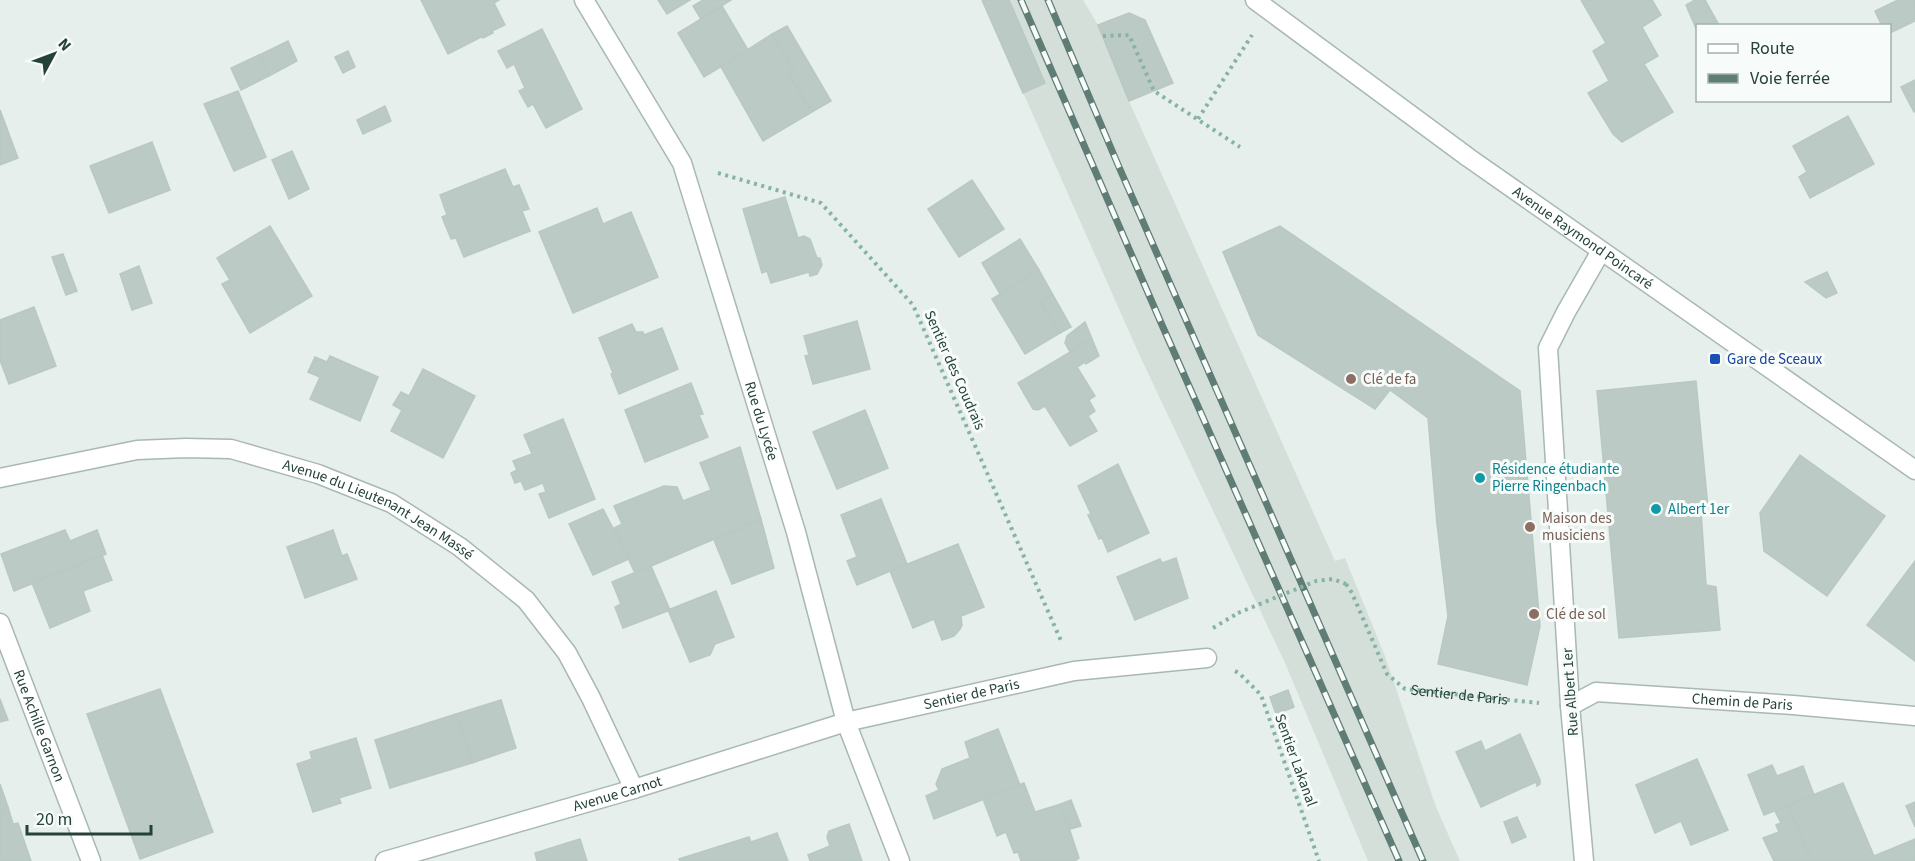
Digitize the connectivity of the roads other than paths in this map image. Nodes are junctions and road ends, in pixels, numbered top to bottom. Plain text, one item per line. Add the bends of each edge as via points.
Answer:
1 (584, 0) edge
2 (1255, 0) edge
3 (1601, 251) junction
4 (1915, 470) edge
5 (0, 478) edge
6 (0, 623) edge
7 (1207, 658) dead end
8 (1570, 706) junction
9 (1915, 716) edge
10 (846, 722) junction
11 (634, 789) junction
12 (91, 861) edge
13 (385, 861) edge
14 (900, 861) edge
15 (1584, 861) edge

1 - 10 street, Rue du Lycée via 682,163 796,532
2 - 3 street, Avenue Raymond Poincaré
3 - 4 street, Avenue Raymond Poincaré
3 - 8 street, Rue Albert 1er via 1548,348
5 - 11 street, Avenue du Lieutenant Jean Massé via 137,450 231,449 318,474 391,503 460,547 526,600 567,653
6 - 12 street, Rue Achille Garnon
7 - 10 street, Sentier de Paris via 1074,671
8 - 9 street, Chemin de Paris via 1596,692
8 - 15 street, Rue Albert 1er
10 - 11 street, Avenue Carnot
10 - 14 street, Rue du Lycée
11 - 13 street, Avenue Carnot

